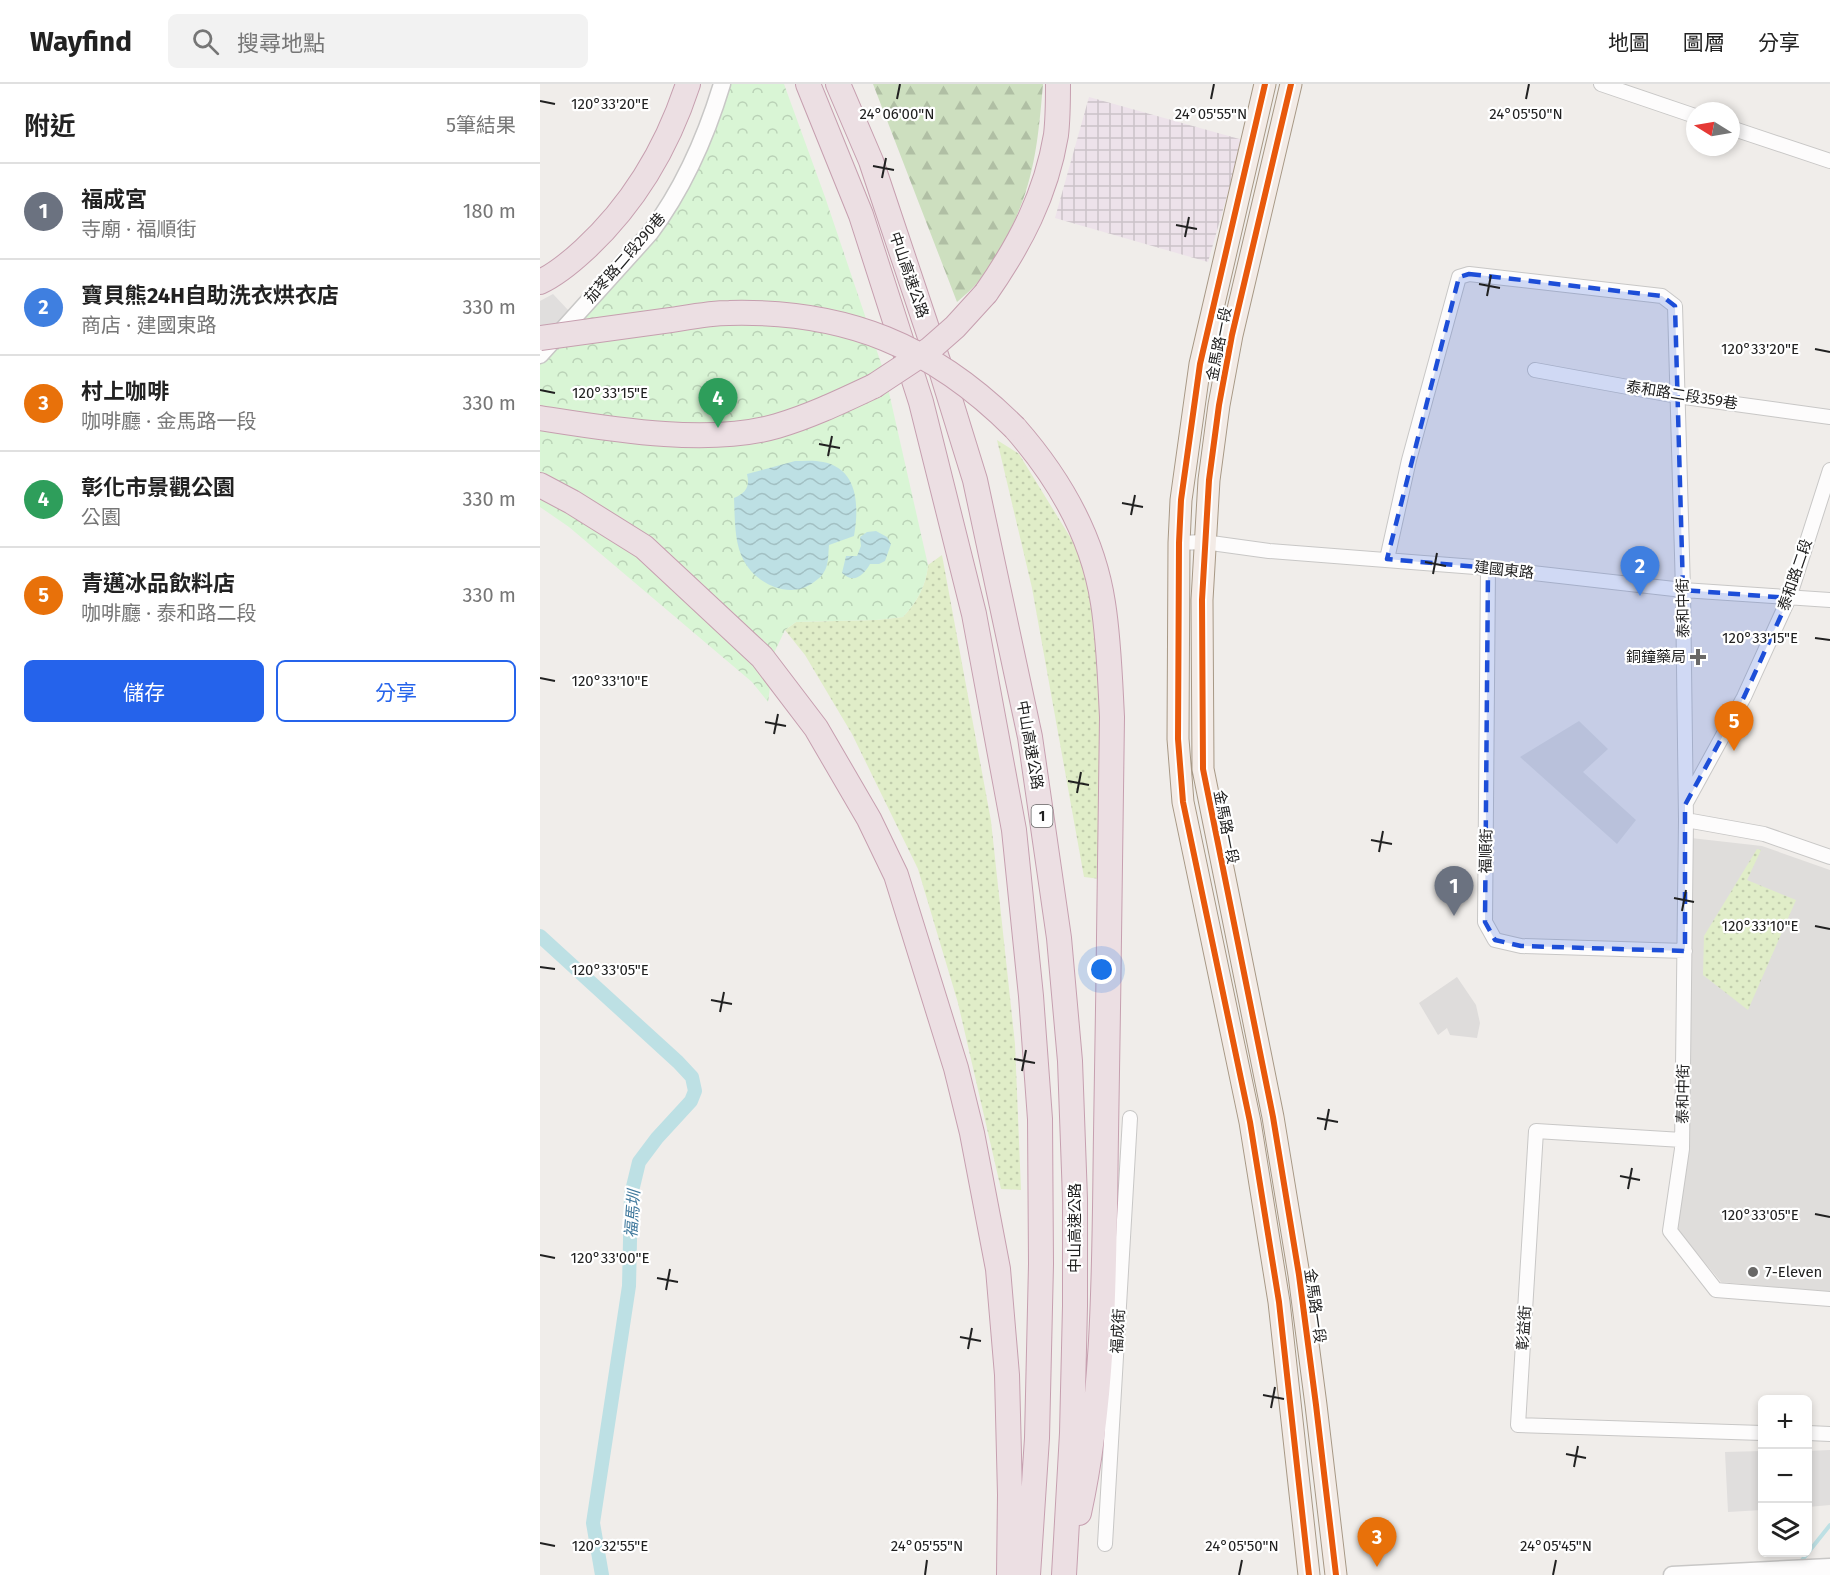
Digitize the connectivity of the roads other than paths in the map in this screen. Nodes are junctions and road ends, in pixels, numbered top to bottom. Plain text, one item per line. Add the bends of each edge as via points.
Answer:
1 (678, 84) edge
2 (688, 84) edge
3 (722, 84) edge
4 (808, 84) edge
5 (838, 84) edge
6 (1058, 84) edge
7 (1265, 84) edge
8 (1291, 84) edge
9 (1601, 84) edge
10 (1686, 113) edge
11 (1740, 131) edge
12 (1830, 161) edge
13 (595, 224) dead end
14 (540, 282) edge
15 (540, 338) edge
16 (540, 355) edge
17 (1536, 370) dead end
18 (1677, 396) junction
19 (1830, 417) edge
20 (540, 418) edge
21 (1830, 470) edge
22 (540, 485) edge
23 (1204, 542) junction
24 (1179, 543) junction
25 (1387, 559) junction
26 (1488, 568) junction
27 (1683, 590) junction
28 (1789, 598) junction
29 (1830, 600) edge
30 (1685, 805) junction
31 (1686, 820) junction
32 (1830, 857) edge
33 (1685, 951) junction
34 (1130, 1118) dead end
35 (1682, 1140) junction
36 (1830, 1299) edge
37 (1758, 1433) edge
38 (1812, 1434) edge
39 (1830, 1434) edge
40 (1106, 1544) dead end
41 (1830, 1567) edge
42 (1009, 1575) edge
43 (1028, 1575) edge
44 (1065, 1575) edge
45 (1309, 1575) edge
46 (1336, 1575) edge
47 (1672, 1575) edge

1 - 13 street via 663,129 638,178
2 - 14 highway via 667,140 640,187 598,237
3 - 16 street, 茄苳路二段290巷 via 705,133 665,213
4 - 43 highway, 中山高速公路 / 1, bridge via 861,215 921,402 974,614 1014,830 1040,1119 1038,1392
5 - 44 highway, 中山高速公路 / 1, bridge via 871,161 975,480 1032,749 1059,938 1071,1072 1075,1306
6 - 20 highway, bridge via 1056,134 1044,183 1027,229 1008,261 955,327 930,349 874,386 775,427 725,435 615,430
7 - 24 main road, 金馬路一段 via 1200,364 1181,500
8 - 23 main road, 金馬路一段 via 1232,335 1210,469
9 - 10 street
11 - 12 street
15 - 44 highway, bridge via 727,313 789,315 879,335 914,351 996,409 1032,447 1077,522 1103,601 1112,717 1099,1379 1088,1473
17 - 18 street, 泰和路二段359巷
18 - 19 street, 泰和路二段359巷
18 - 25 street, 泰和中街 via 1675,306 1662,296 1469,274 1460,277 1409,460
18 - 27 street, 泰和中街
21 - 28 street, 泰和路二段
22 - 42 highway via 644,547 762,657 816,728 869,819 896,875 956,1068 998,1269 1007,1375
23 - 24 street, 建國東路
23 - 25 street, 建國東路
23 - 46 main road, 金馬路一段 via 1203,769 1273,1117 1305,1322
24 - 45 main road, 金馬路一段 via 1178,739 1183,802 1250,1122 1279,1302
25 - 26 street, 建國東路
26 - 27 street, 建國東路
26 - 33 street, 福順街 via 1485,922 1495,940 1521,946
27 - 28 street, 建國東路
27 - 30 street, 泰和中街
28 - 29 street, 建國東路
28 - 30 street, 泰和路二段 via 1744,697
30 - 31 street, 泰和中街
31 - 32 street via 1764,834
31 - 33 street, 泰和中街
33 - 35 street, 泰和中街
34 - 40 street, 福成街
35 - 36 street, 泰和中街 via 1670,1231 1716,1290
35 - 37 street, 彰益街 via 1536,1131 1518,1425
38 - 39 street
41 - 47 street

